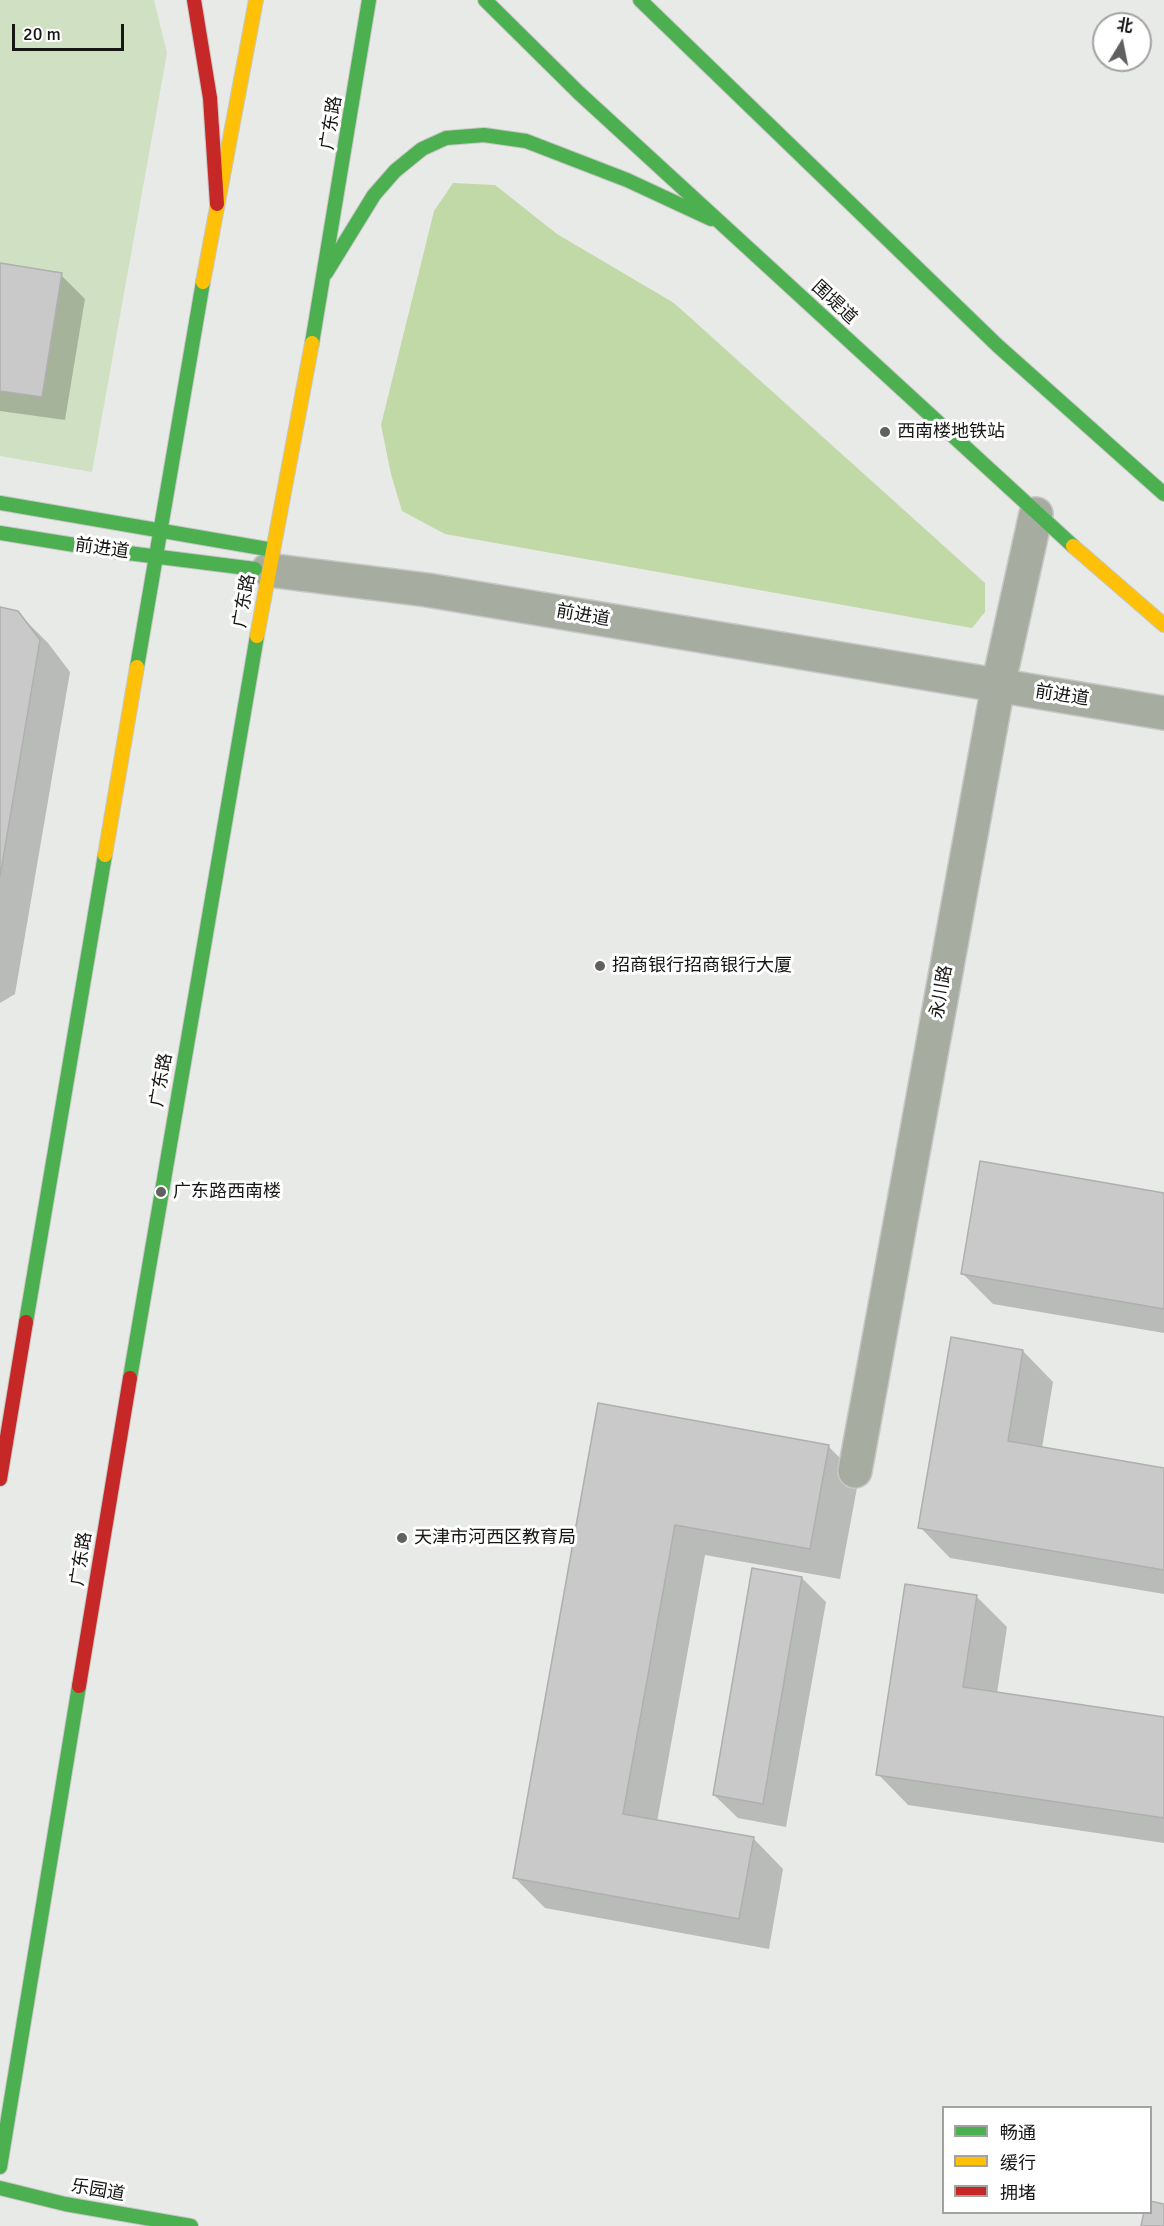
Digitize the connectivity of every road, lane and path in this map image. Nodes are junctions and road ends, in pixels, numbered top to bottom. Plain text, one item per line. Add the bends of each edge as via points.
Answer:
1 (194, 0) edge
2 (256, 0) edge
3 (369, 0) edge
4 (485, 0) edge
5 (640, 0) edge
6 (217, 204) junction
7 (722, 224) junction
8 (326, 273) junction
9 (1164, 494) edge
10 (0, 503) edge
11 (1036, 514) junction
12 (160, 531) junction
13 (0, 533) edge
14 (157, 556) junction
15 (271, 560) junction
16 (1164, 625) edge
17 (998, 686) junction
18 (1164, 713) edge
19 (855, 1471) dead end
20 (0, 1479) edge
21 (0, 2167) edge
22 (0, 2188) edge
23 (191, 2226) edge

1 - 6 main road via 210,98
2 - 6 main road
3 - 8 main road, 广东路
4 - 7 main road, 围堤道 via 579,93
5 - 9 main road via 998,346
6 - 12 main road
7 - 8 main road via 627,180 526,141 484,135 446,138 422,149 395,171 374,195
7 - 11 main road, 围堤道
8 - 15 main road, 广东路
10 - 12 main road, 前进道
11 - 16 main road, 围堤道
11 - 17 street, 永川路
12 - 14 main road
12 - 15 main road, 前进道
13 - 14 main road, 前进道
14 - 15 main road, 前进道
14 - 20 main road
15 - 17 street, 前进道
15 - 21 main road, 广东路 via 163,1181
17 - 18 street, 前进道
17 - 19 street, 永川路
22 - 23 main road, 乐园道 via 65,2204

